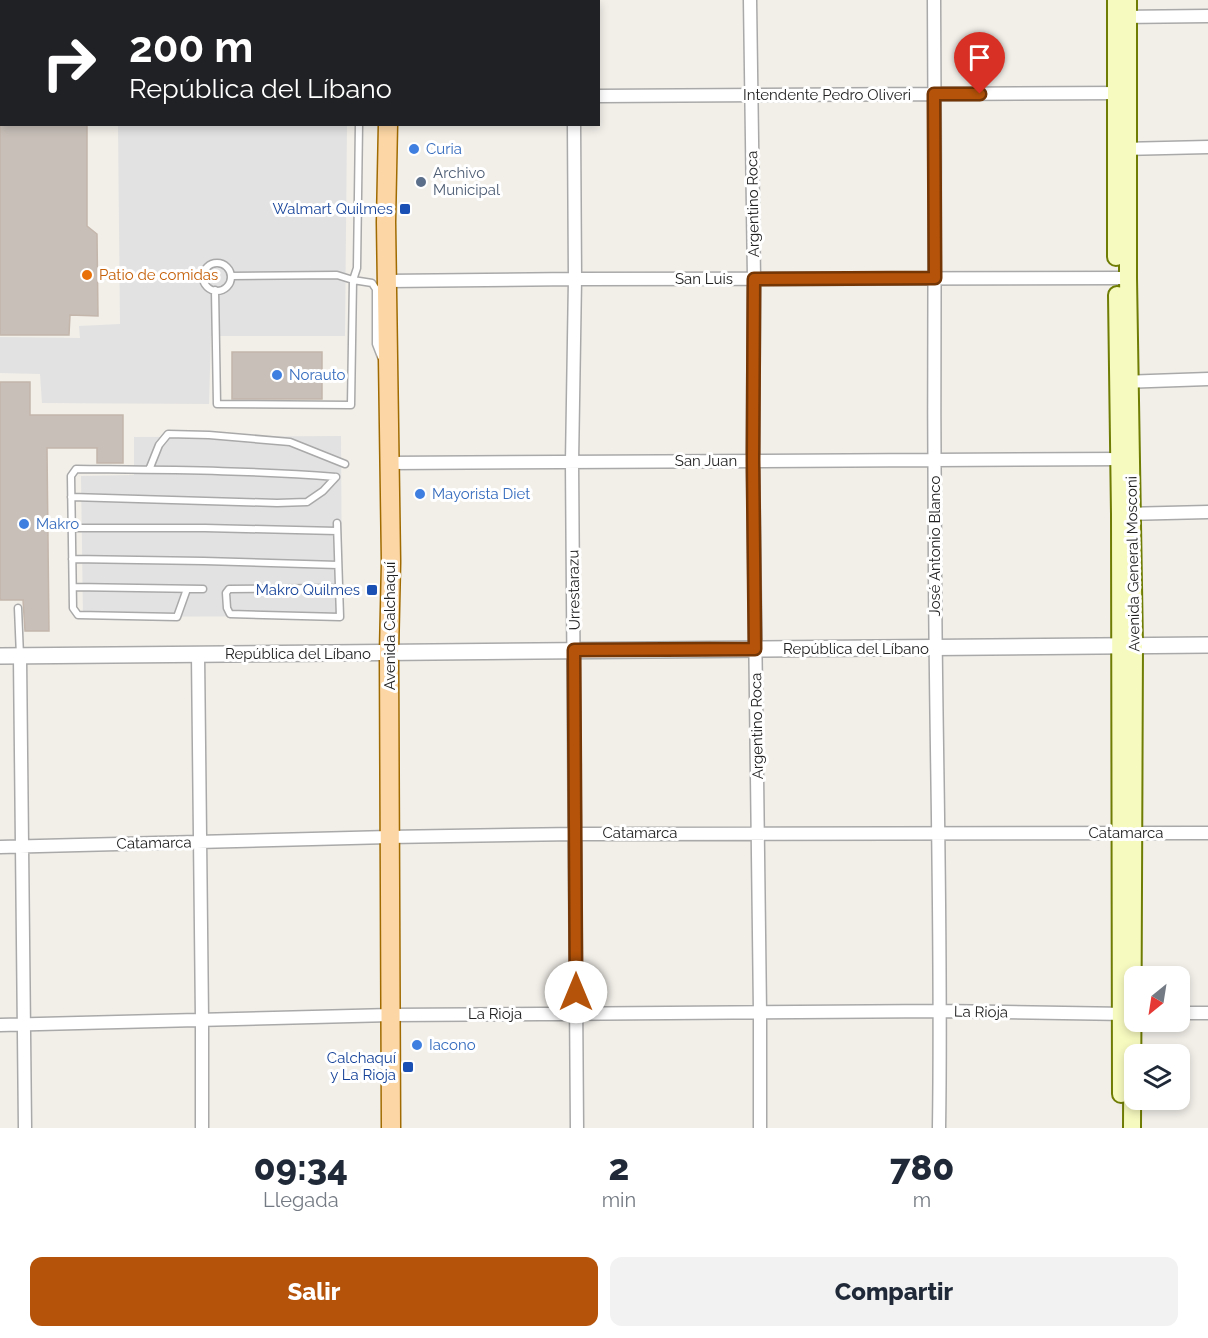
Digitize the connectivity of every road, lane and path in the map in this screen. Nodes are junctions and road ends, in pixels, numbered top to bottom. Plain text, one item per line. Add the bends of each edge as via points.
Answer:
1 (750, 0) edge
2 (933, 0) edge
3 (1122, 8) edge
4 (1208, 16) edge
5 (1122, 93) junction
6 (934, 94) junction
7 (752, 95) junction
8 (600, 96) edge
9 (359, 126) edge
10 (387, 126) edge
11 (574, 126) edge
12 (1208, 147) edge
13 (1122, 149) junction
14 (231, 276) junction
15 (935, 278) junction
16 (1122, 278) junction
17 (575, 279) junction
18 (754, 279) junction
19 (353, 280) junction
20 (387, 281) junction
21 (215, 290) junction
22 (388, 377) junction
23 (1208, 380) edge
24 (1124, 382) junction
25 (934, 459) junction
26 (1125, 459) junction
27 (753, 460) junction
28 (572, 462) junction
29 (389, 463) junction
30 (345, 464) dead end
31 (149, 470) junction
32 (71, 497) junction
33 (1208, 512) edge
34 (1126, 514) junction
35 (337, 523) dead end
36 (72, 528) junction
37 (337, 531) junction
38 (72, 560) junction
39 (339, 565) junction
40 (73, 587) junction
41 (339, 588) junction
42 (187, 589) junction
43 (203, 590) dead end
44 (18, 608) dead end
45 (1208, 645) edge
46 (1127, 646) junction
47 (755, 649) junction
48 (936, 649) junction
49 (574, 650) junction
50 (389, 653) junction
51 (198, 654) junction
52 (0, 656) edge
53 (20, 657) junction
54 (938, 832) junction
55 (758, 833) junction
56 (1127, 833) junction
57 (1208, 833) edge
58 (576, 834) junction
59 (389, 837) junction
60 (200, 843) junction
61 (22, 846) junction
62 (0, 847) edge
63 (1128, 966) edge
64 (940, 1011) junction
65 (760, 1012) junction
66 (1124, 1013) edge
67 (1190, 1013) edge
68 (1208, 1013) edge
69 (576, 1014) junction
70 (391, 1015) junction
71 (202, 1019) junction
72 (0, 1025) edge
73 (25, 1025) junction
74 (1128, 1032) edge
75 (1129, 1032) edge
76 (25, 1128) edge
77 (202, 1128) edge
78 (391, 1128) edge
79 (576, 1128) edge
80 (760, 1128) edge
81 (939, 1128) edge
82 (1122, 1128) edge
83 (1132, 1128) edge

1 - 7 street, Argentino Roca
2 - 6 street, José Antonio Blanco
3 - 4 street
3 - 5 main road, Avenida General Mosconi
5 - 6 street, Intendente Pedro Oliveri
5 - 13 main road, Avenida General Mosconi
6 - 7 street, Intendente Pedro Oliveri
6 - 15 street, José Antonio Blanco
7 - 8 street, Intendente Pedro Oliveri
7 - 18 street, Argentino Roca
9 - 19 lane via 357,268
10 - 20 main road, Avenida Calchaquí
11 - 17 street, Urrestarazu
12 - 13 street
13 - 16 main road, Avenida General Mosconi
14 - 19 lane via 337,275
14 - 21 lane via 225,288
14 - 21 lane via 221,263 206,268 205,283
15 - 16 street, San Luis
15 - 18 street, San Luis
15 - 25 street, José Antonio Blanco
16 - 24 main road, Avenida General Mosconi
17 - 18 street, San Luis
17 - 20 street, San Luis
17 - 28 street, Urrestarazu
18 - 27 street, Argentino Roca
19 - 21 lane via 351,405 217,404
19 - 22 lane via 372,283 376,289 376,344
20 - 22 main road, Avenida Calchaquí
22 - 29 main road, Avenida Calchaquí
23 - 24 street
24 - 26 main road, Avenida General Mosconi
25 - 26 street, San Juan
25 - 27 street, San Juan
25 - 48 street, José Antonio Blanco
26 - 34 main road, Avenida General Mosconi
27 - 28 street, San Juan
27 - 47 street, Argentino Roca
28 - 29 street, San Juan
28 - 49 street, Urrestarazu
29 - 50 main road, Avenida Calchaquí
30 - 31 lane via 290,442 168,434
31 - 32 lane via 76,469 71,476
31 - 32 lane via 336,477 307,502
32 - 36 lane
33 - 34 street
34 - 46 main road, Avenida General Mosconi
35 - 37 lane
36 - 37 lane
36 - 38 lane
37 - 39 lane
38 - 39 lane
38 - 40 lane
39 - 41 lane
40 - 42 lane
40 - 42 lane via 73,608 78,615 166,617 177,617
41 - 41 lane via 229,589 227,608 230,614 340,617
42 - 43 lane
44 - 53 lane
45 - 46 street, República del Líbano
46 - 48 street, República del Líbano
46 - 56 main road, Avenida General Mosconi
47 - 48 street, República del Líbano
47 - 49 street, República del Líbano
47 - 55 street, Argentino Roca
48 - 54 street, José Antonio Blanco
49 - 50 street, República del Líbano
49 - 58 street, Urrestarazu
50 - 51 street, República del Líbano
50 - 59 main road, Avenida Calchaquí
51 - 53 street, República del Líbano
51 - 60 street
52 - 53 street, República del Líbano
53 - 61 street
54 - 55 street, Catamarca
54 - 56 street, Catamarca
54 - 64 street, José Antonio Blanco
55 - 58 street, Catamarca
55 - 65 street, Argentino Roca
56 - 57 street, Catamarca
56 - 63 main road, Avenida General Mosconi
58 - 59 street, Catamarca
58 - 69 street, Urrestarazu
59 - 60 street, Catamarca
59 - 70 main road, Avenida Calchaquí
60 - 61 street, Catamarca
60 - 71 street
61 - 62 street, Catamarca
61 - 73 street
64 - 65 street, La Rioja
64 - 66 street, La Rioja
64 - 81 street, José Antonio Blanco
65 - 69 street, La Rioja
65 - 80 street, Argentino Roca
67 - 68 street
69 - 70 street, La Rioja
69 - 79 street, Urrestarazu
70 - 71 street, La Rioja
70 - 78 main road, Avenida Calchaquí
71 - 73 street, La Rioja
71 - 77 street
72 - 73 street, La Rioja
73 - 76 street
74 - 82 main road, Avenida General Mosconi
75 - 83 main road, Avenida General Mosconi

